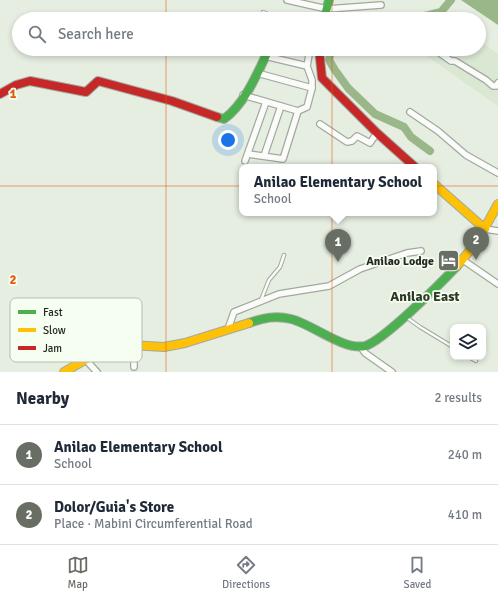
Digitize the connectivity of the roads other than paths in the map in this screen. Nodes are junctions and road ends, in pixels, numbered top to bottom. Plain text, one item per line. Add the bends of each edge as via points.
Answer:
1 (288, 0) edge
2 (329, 0) edge
3 (381, 5) dead end
4 (327, 9) junction
5 (326, 12) edge
6 (266, 56) edge
7 (276, 56) edge
8 (308, 56) edge
9 (320, 56) edge
10 (444, 56) edge
11 (307, 66) junction
12 (257, 73) junction
13 (498, 83) edge
14 (312, 88) junction
15 (0, 94) edge
16 (243, 95) junction
17 (266, 102) junction
18 (281, 106) junction
19 (298, 111) junction
20 (410, 112) dead end
21 (320, 124) dead end
22 (377, 133) junction
23 (248, 154) junction
24 (264, 156) junction
25 (245, 161) dead end
26 (413, 164) edge
27 (498, 173) edge
28 (437, 187) edge
29 (498, 204) edge
30 (485, 229) junction
31 (498, 231) edge
32 (420, 250) dead end
33 (284, 255) dead end
34 (463, 260) junction
35 (498, 284) edge
36 (261, 300) junction
37 (404, 315) junction
38 (228, 329) junction
39 (360, 346) junction
40 (450, 346) edge
41 (142, 347) edge
42 (81, 362) edge
43 (89, 362) edge
44 (134, 362) edge
45 (134, 367) dead end
46 (64, 372) edge
47 (97, 372) edge
48 (392, 372) edge

1 - 4 street
2 - 4 main road
3 - 4 street
4 - 5 main road
6 - 12 main road
7 - 11 street
8 - 11 street
9 - 22 main road via 322,78
10 - 13 street via 493,86
11 - 14 street
12 - 14 street
12 - 16 main road
14 - 19 street via 307,107
15 - 16 main road via 30,81 86,92 98,81 172,101 224,119 237,107
16 - 17 street
17 - 18 street
17 - 23 street
18 - 19 street
18 - 24 street
19 - 24 street via 283,159
20 - 27 street via 466,155
21 - 22 street via 347,142 357,136 370,143
22 - 26 main road
23 - 24 street
23 - 25 street
28 - 30 main road
29 - 30 main road
30 - 31 street
30 - 34 main road
32 - 36 street via 360,269 329,286 300,289
33 - 36 lane
34 - 35 street
34 - 37 main road
36 - 38 street via 234,312
37 - 39 main road via 374,341
37 - 40 lane
38 - 39 main road via 263,318 287,317 343,342
38 - 41 main road via 171,346
39 - 48 street via 365,353
42 - 46 main road
43 - 47 street
44 - 45 street

